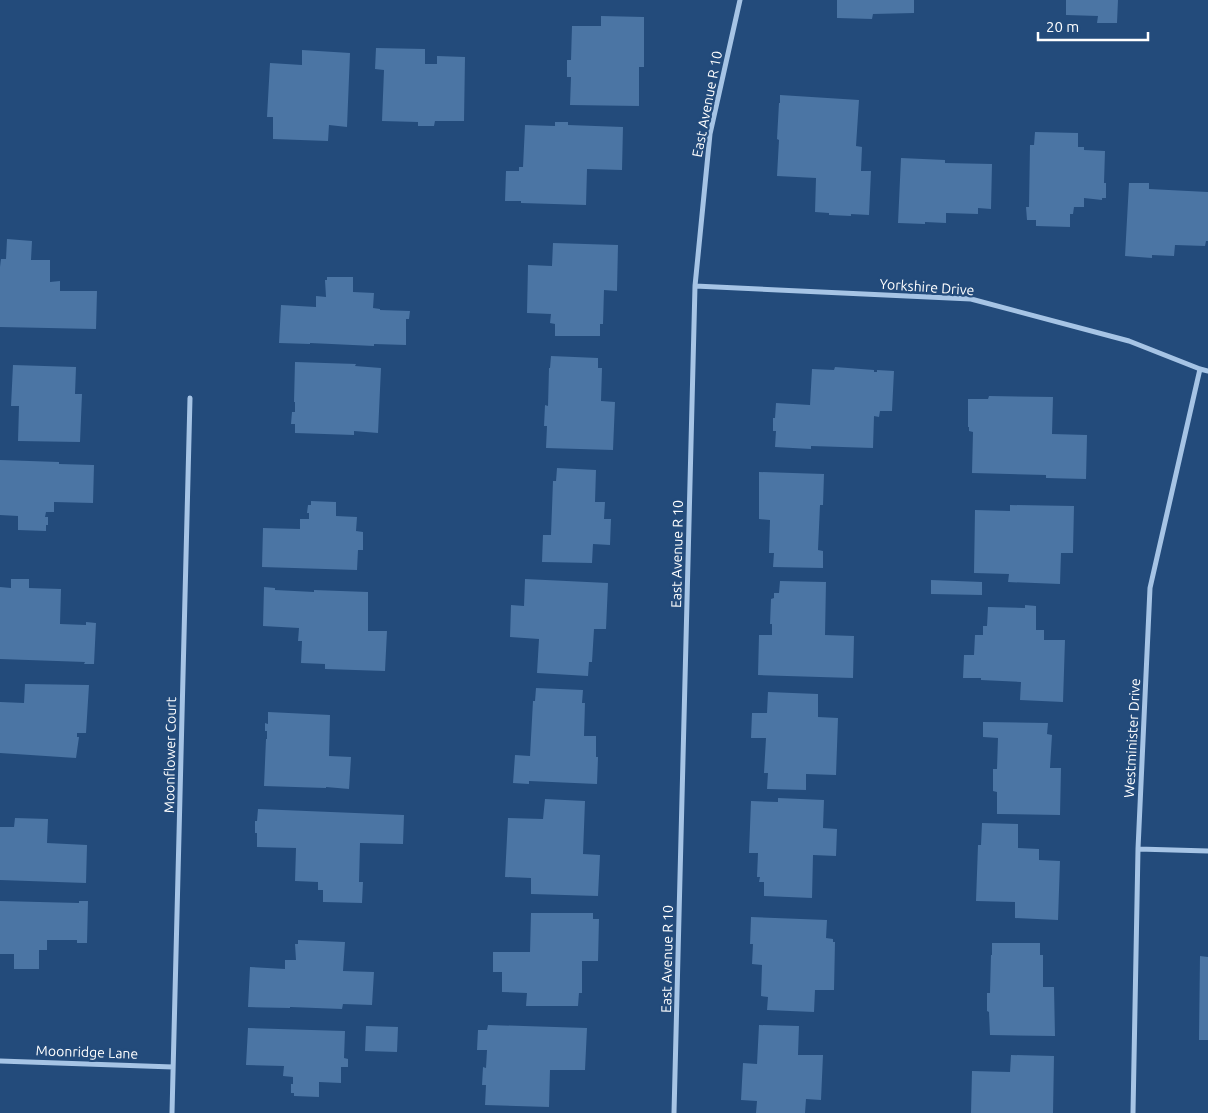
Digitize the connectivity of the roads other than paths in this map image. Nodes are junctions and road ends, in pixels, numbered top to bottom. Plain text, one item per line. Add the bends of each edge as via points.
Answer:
1 (740, 0) edge
2 (695, 286) junction
3 (1200, 369) junction
4 (1208, 371) edge
5 (190, 398) dead end
6 (1138, 849) junction
7 (1208, 851) edge
8 (0, 1061) edge
9 (173, 1067) junction
10 (172, 1113) edge
11 (674, 1113) edge
12 (1133, 1113) edge

1 - 2 street, East Avenue R 10 via 710,134
2 - 3 street, Yorkshire Drive via 970,299 1128,341
2 - 11 street, East Avenue R 10
3 - 4 street, Yorkshire Drive
3 - 6 street, Westminister Drive via 1150,588
5 - 9 street, Moonflower Court
6 - 7 street
6 - 12 street, Westminister Drive
8 - 9 street, Moonridge Lane
9 - 10 street, Moonflower Court

